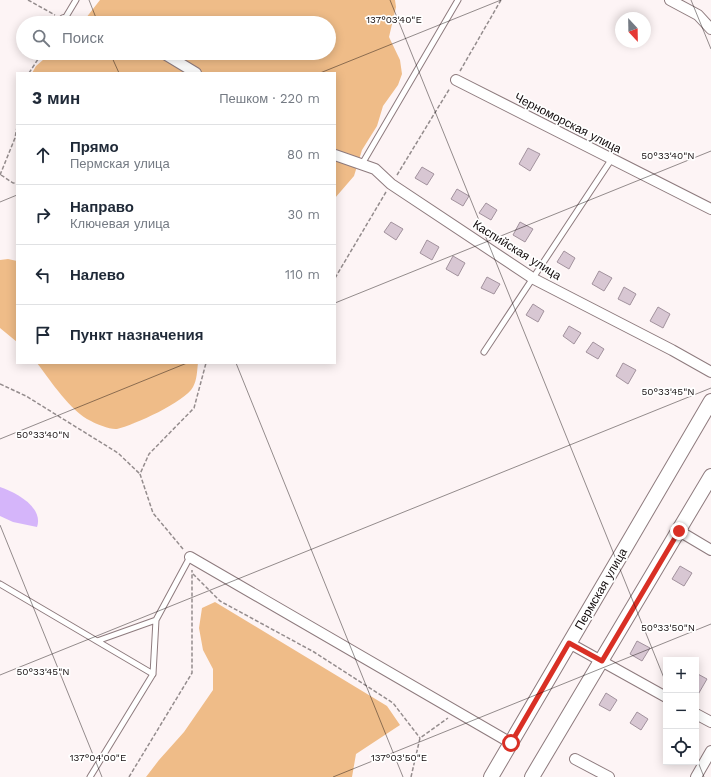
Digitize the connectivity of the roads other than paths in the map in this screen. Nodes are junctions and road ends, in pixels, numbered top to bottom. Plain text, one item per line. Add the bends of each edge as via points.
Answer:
1 (76, 0) edge
2 (458, 0) edge
3 (670, 0) edge
4 (70, 16) edge
5 (711, 29) edge
6 (175, 60) edge
7 (194, 72) edge
8 (456, 80) road end
9 (336, 155) edge
10 (611, 160) junction
11 (362, 164) junction
12 (711, 209) edge
13 (534, 279) junction
14 (484, 352) dead end
15 (711, 372) edge
16 (711, 401) edge
17 (711, 476) edge
18 (679, 531) junction
19 (711, 550) edge
20 (190, 557) joint
21 (0, 584) edge
22 (156, 620) junction
23 (97, 641) junction
24 (569, 643) junction
25 (602, 661) junction
26 (154, 674) junction
27 (663, 695) edge
28 (699, 716) edge
29 (711, 722) edge
30 (511, 743) junction
31 (711, 751) edge
32 (575, 759) dead end
33 (90, 777) edge
34 (491, 777) edge
35 (532, 777) edge
36 (609, 777) edge
37 (696, 777) edge

1 - 4 lane
2 - 11 lane
3 - 5 street via 698,15
6 - 7 street
8 - 10 street, Черноморская улица
9 - 11 street, Каспийская улица
10 - 12 street, Черноморская улица
10 - 13 lane
11 - 13 street, Каспийская улица via 375,168 391,184
13 - 14 lane
13 - 15 street, Каспийская улица
16 - 24 street, Пермская улица
17 - 18 street
18 - 19 street
18 - 25 street
20 - 22 lane
20 - 30 street
21 - 23 lane
22 - 23 lane
22 - 26 lane
23 - 26 lane
24 - 25 street
24 - 30 street, Пермская улица
25 - 27 street
25 - 35 street
26 - 33 lane
28 - 29 street
30 - 34 street, Пермская улица
31 - 37 street
32 - 36 street

